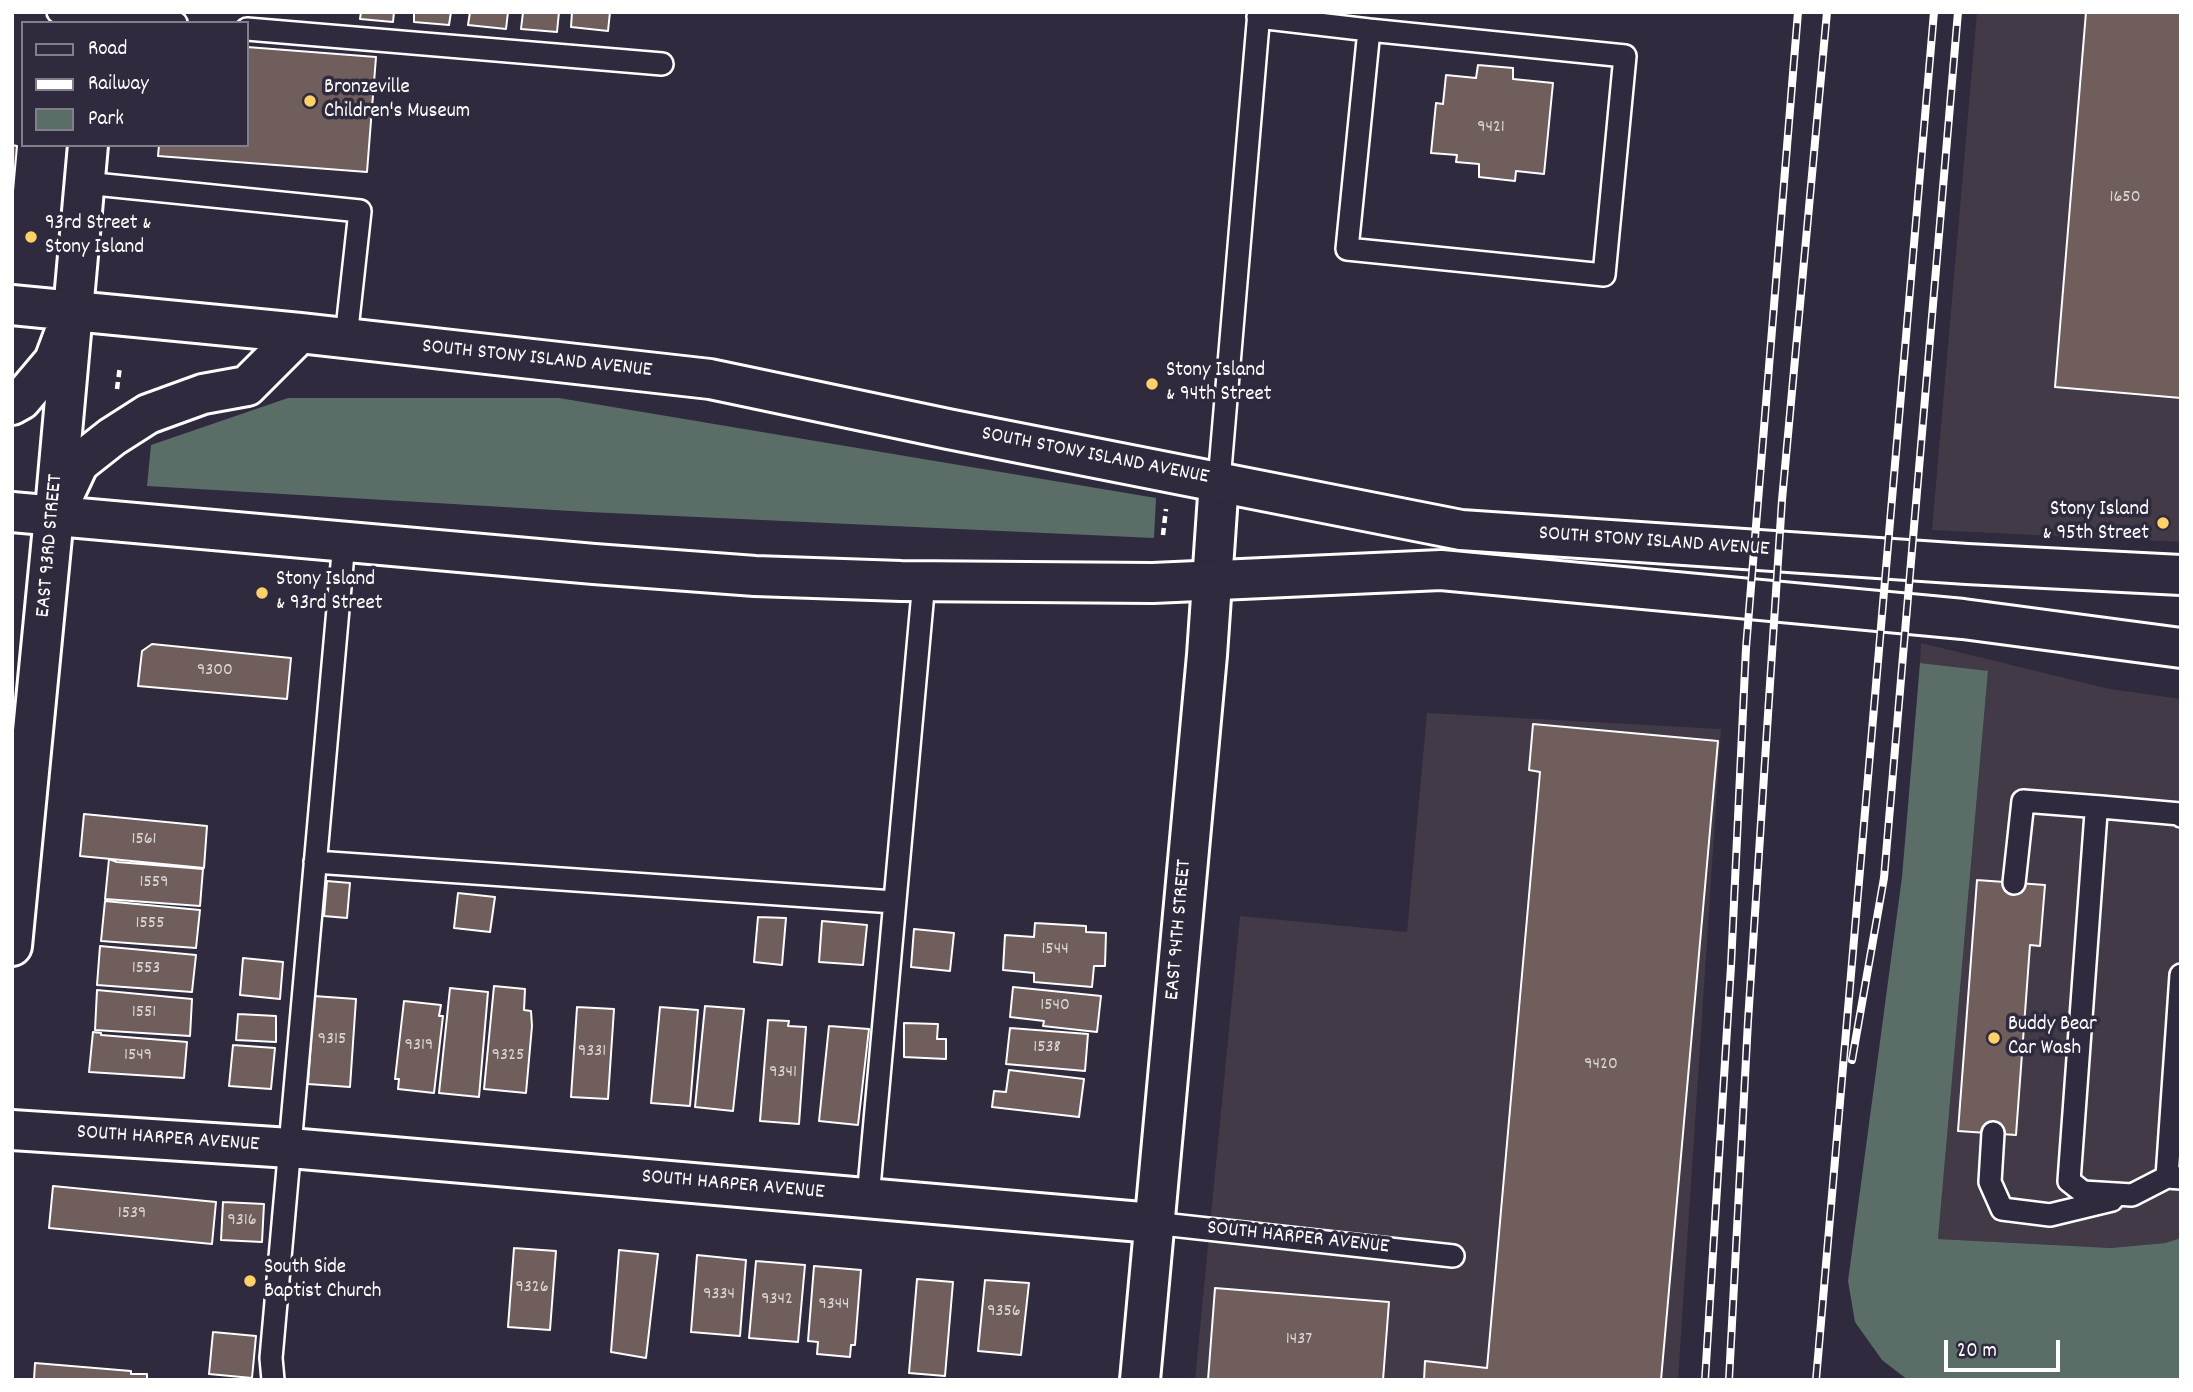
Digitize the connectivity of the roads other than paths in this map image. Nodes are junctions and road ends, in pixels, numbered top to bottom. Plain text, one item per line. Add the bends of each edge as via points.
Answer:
1 (58, 12) edge
2 (1259, 15) edge
3 (99, 17) edge
4 (150, 21) edge
5 (248, 29) edge
6 (1369, 30) junction
7 (662, 64) dead end
8 (88, 147) edge
9 (85, 183) junction
10 (12, 304) edge
11 (73, 310) junction
12 (300, 333) junction
13 (346, 338) junction
14 (12, 405) edge
15 (1219, 481) junction
16 (12, 512) edge
17 (54, 516) junction
18 (344, 542) junction
19 (2181, 575) edge
20 (924, 581) junction
21 (1211, 582) junction
22 (2181, 648) edge
23 (2101, 807) junction
24 (2181, 816) edge
25 (315, 862) junction
26 (2014, 883) dead end
27 (894, 902) junction
28 (12, 946) edge
29 (2181, 975) edge
30 (12, 1130) edge
31 (1993, 1133) dead end
32 (289, 1148) junction
33 (2174, 1178) edge
34 (2132, 1195) junction
35 (868, 1198) junction
36 (1153, 1223) junction
37 (1453, 1256) dead end
38 (273, 1380) edge
39 (1140, 1380) edge

1 - 3 lane
2 - 6 lane
2 - 15 lane
3 - 4 lane
5 - 7 lane
6 - 6 lane via 1347,249 1604,275 1625,56
8 - 9 main road, EAST 93RD STREET
9 - 11 main road, EAST 93RD STREET
9 - 13 lane via 360,211
10 - 11 main road, SOUTH STONY ISLAND AVENUE
11 - 12 main road, SOUTH STONY ISLAND AVENUE
11 - 14 main road via 54,361
11 - 17 main road, EAST 93RD STREET
12 - 13 main road, SOUTH STONY ISLAND AVENUE
12 - 17 main road via 247,386 203,394 159,410 112,436 79,463
13 - 15 main road, SOUTH STONY ISLAND AVENUE via 710,379
15 - 19 main road, SOUTH STONY ISLAND AVENUE via 1461,530
15 - 21 main road, EAST 94TH STREET
16 - 17 main road, SOUTH STONY ISLAND AVENUE
17 - 18 main road, SOUTH STONY ISLAND AVENUE
17 - 28 main road, EAST 93RD STREET
18 - 20 main road, SOUTH STONY ISLAND AVENUE via 741,575
18 - 25 lane
20 - 21 main road, SOUTH STONY ISLAND AVENUE
20 - 27 lane
21 - 22 main road, SOUTH STONY ISLAND AVENUE via 1441,570 1963,619
21 - 36 main road, EAST 94TH STREET
23 - 24 lane
23 - 26 lane via 2023,801
23 - 34 lane via 2096,813 2069,1181 2084,1192
25 - 27 lane
25 - 32 lane
27 - 35 lane
29 - 33 lane
30 - 32 main road, SOUTH HARPER AVENUE
31 - 34 lane via 1990,1182 2002,1209 2050,1216
32 - 35 main road, SOUTH HARPER AVENUE
32 - 38 lane via 271,1358
33 - 34 lane
35 - 36 main road, SOUTH HARPER AVENUE
36 - 37 lane, SOUTH HARPER AVENUE
36 - 39 main road, EAST 94TH STREET

